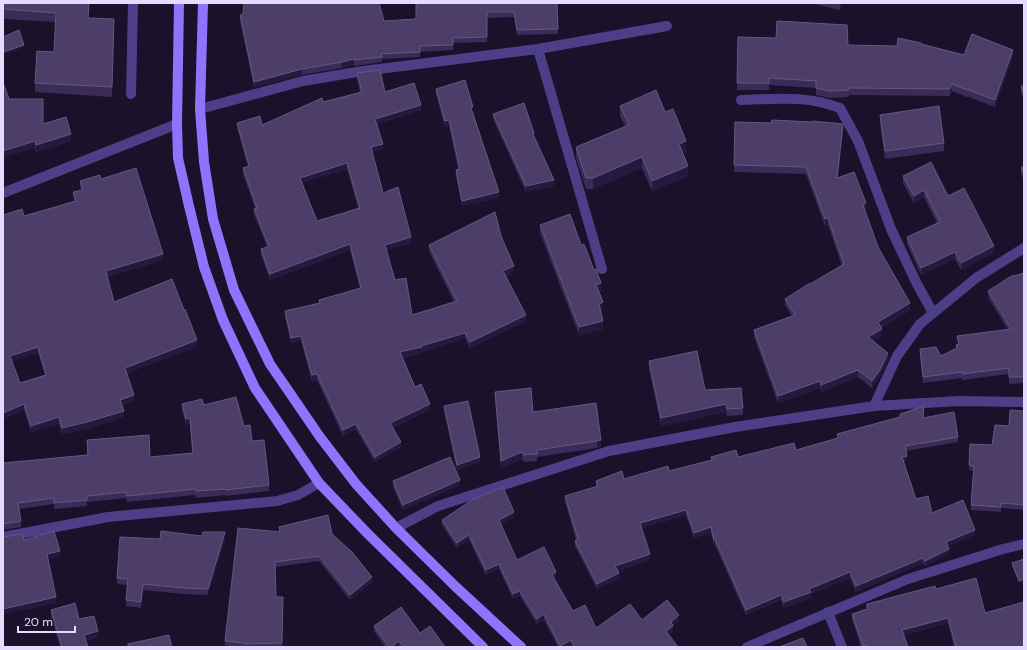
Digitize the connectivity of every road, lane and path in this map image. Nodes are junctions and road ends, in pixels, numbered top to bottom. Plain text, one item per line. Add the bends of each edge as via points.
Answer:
1 (133, 3) edge
2 (179, 3) edge
3 (203, 3) edge
4 (667, 26) dead end
5 (538, 49) junction
6 (131, 94) dead end
7 (741, 100) dead end
8 (200, 109) junction
9 (176, 124) junction
10 (3, 193) edge
11 (1024, 248) edge
12 (602, 269) dead end
13 (933, 314) junction
14 (1024, 402) edge
15 (874, 406) junction
16 (319, 483) junction
17 (396, 528) junction
18 (3, 537) edge
19 (1024, 544) edge
20 (828, 612) junction
21 (484, 647) edge
22 (521, 647) edge
23 (747, 647) edge
24 (842, 647) edge

1 - 6 street
2 - 9 main road
3 - 8 main road
4 - 5 street
5 - 8 street via 303,81
5 - 12 street
7 - 13 street via 800,98 825,102 840,108 858,141 891,229
8 - 17 main road via 204,162 213,219 234,290 270,364 356,484
9 - 10 street
9 - 16 main road via 178,158 189,206 204,267 223,320 255,388
11 - 13 street via 976,278
13 - 15 street via 920,324 897,356
14 - 15 street via 959,401
15 - 17 street via 735,427 609,451 438,506
16 - 18 street via 298,495 277,501 108,517
16 - 21 main road
17 - 22 main road
19 - 20 street via 908,578
20 - 23 street
20 - 24 street

